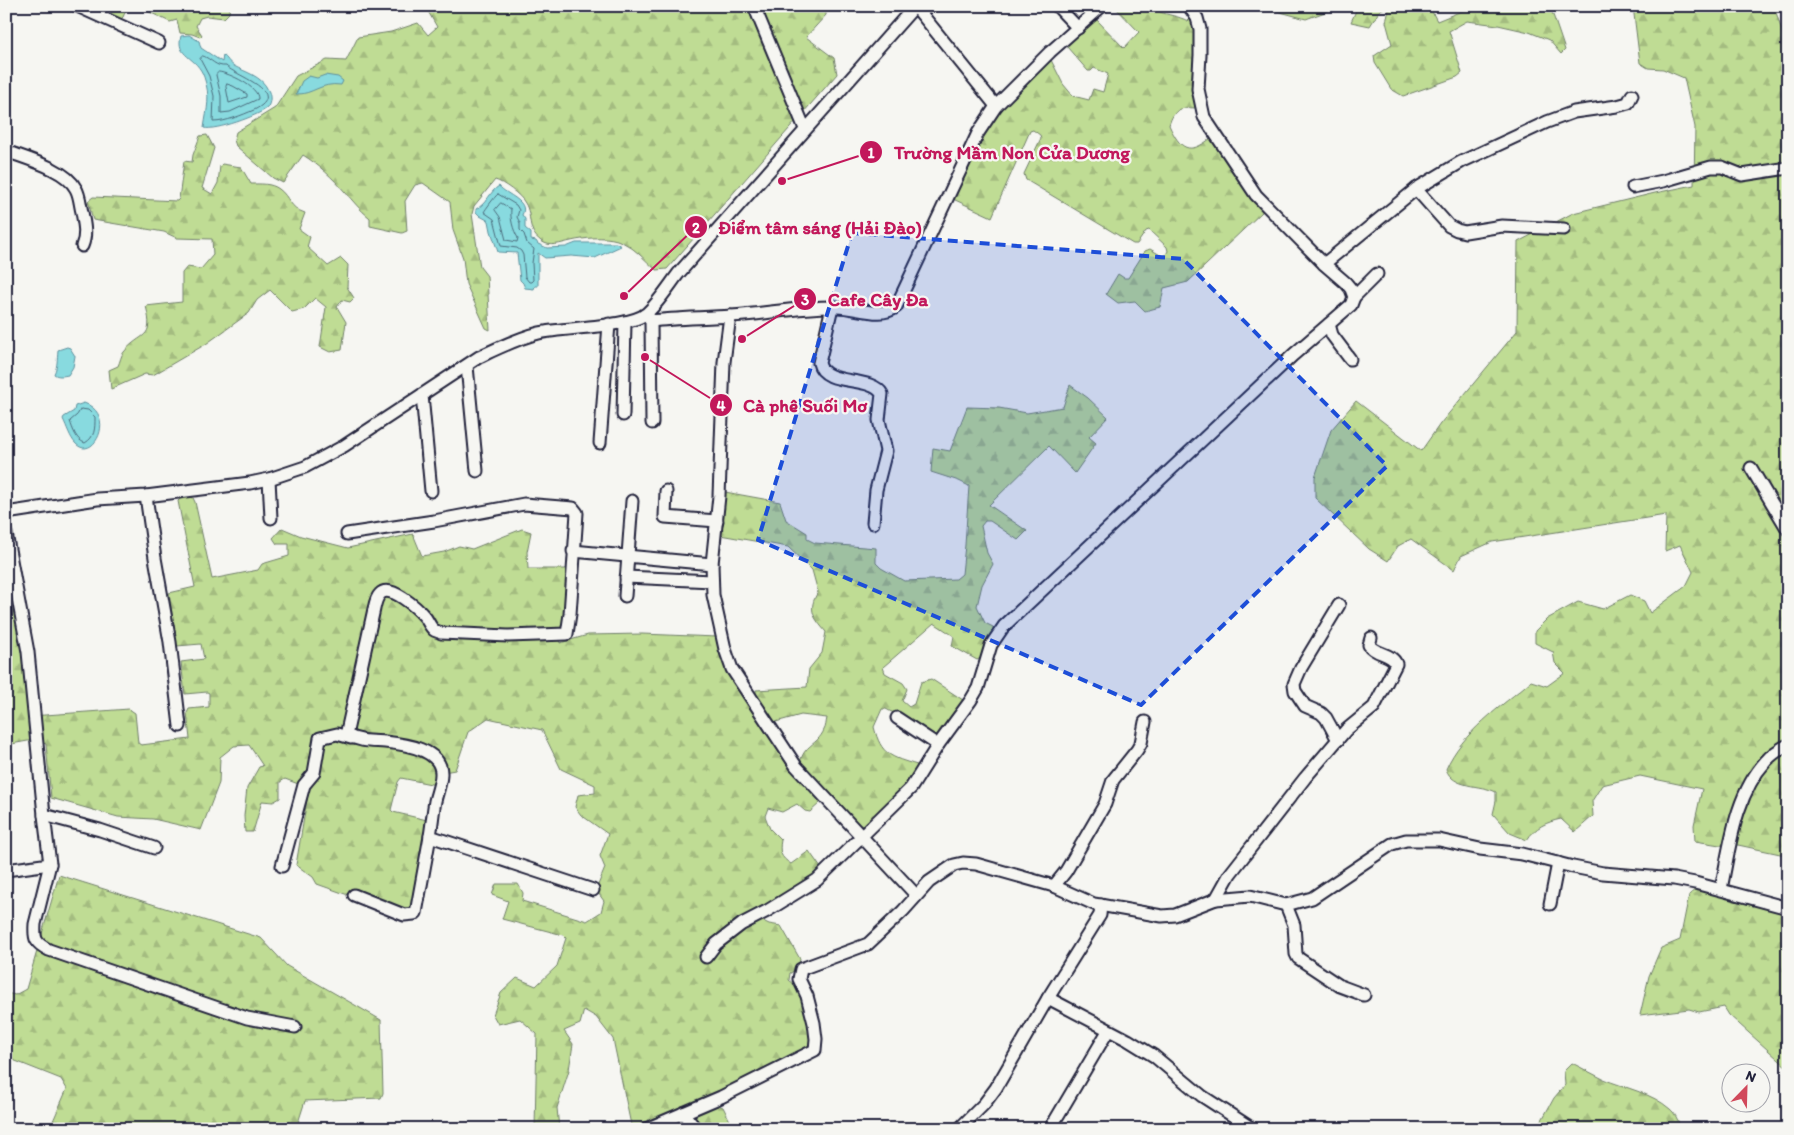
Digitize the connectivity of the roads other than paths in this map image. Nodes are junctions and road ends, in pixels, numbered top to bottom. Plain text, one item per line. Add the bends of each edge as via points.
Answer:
1 (77, 6) edge
2 (754, 6) edge
3 (915, 6) edge
4 (1057, 6) edge
5 (1102, 6) edge
6 (1189, 6) edge
7 (1078, 28) junction
8 (158, 43) dead end
9 (1632, 94) dead end
10 (996, 106) junction
11 (805, 129) junction
12 (6, 151) edge
13 (1788, 168) edge
14 (1633, 187) dead end
15 (1416, 189) junction
16 (1564, 229) dead end
17 (82, 246) dead end
18 (1324, 264) junction
19 (1378, 274) dead end
20 (1354, 297) junction
21 (832, 307) junction
22 (730, 316) junction
23 (649, 317) junction
24 (625, 322) junction
25 (609, 324) junction
26 (1329, 324) junction
27 (1350, 359) dead end
28 (467, 366) junction
29 (422, 395) junction
30 (623, 415) dead end
31 (652, 423) dead end
32 (600, 443) dead end
33 (1751, 468) dead end
34 (477, 471) dead end
35 (269, 480) junction
36 (431, 491) dead end
37 (666, 491) dead end
38 (146, 496) junction
39 (632, 501) dead end
40 (6, 513) edge
41 (272, 518) dead end
42 (717, 521) junction
43 (873, 523) dead end
44 (1788, 530) edge
45 (6, 533) edge
46 (347, 534) dead end
47 (574, 551) junction
48 (627, 557) junction
49 (712, 564) junction
50 (626, 577) junction
51 (712, 581) junction
52 (625, 596) dead end
53 (1339, 605) dead end
54 (1371, 638) dead end
55 (897, 718) dead end
56 (1145, 722) dead end
57 (180, 726) dead end
58 (351, 738) junction
59 (1338, 740) junction
60 (938, 745) junction
61 (1788, 745) edge
62 (44, 815) junction
63 (430, 836) junction
64 (862, 836) junction
65 (154, 848) dead end
66 (1558, 863) junction
67 (50, 864) junction
68 (282, 866) dead end
69 (6, 870) edge
70 (1054, 886) junction
71 (1721, 889) junction
72 (594, 890) dead end
73 (354, 895) dead end
74 (916, 895) junction
75 (1216, 899) junction
76 (1550, 904) dead end
77 (1101, 905) junction
78 (1286, 905) junction
79 (1788, 908) edge
80 (706, 957) dead end
81 (1364, 995) dead end
82 (1048, 998) junction
83 (295, 1027) dead end
84 (1108, 1031) junction
85 (683, 1113) junction
86 (646, 1129) edge
87 (696, 1129) edge
88 (959, 1129) edge
89 (1050, 1129) edge
90 (1253, 1129) edge

1 - 8 street
2 - 11 street
3 - 10 street
3 - 11 street
4 - 7 street
5 - 7 street
6 - 18 street via 1200,29 1198,89 1204,117 1256,196
7 - 10 street
9 - 15 street via 1630,100 1622,105 1574,112 1547,122 1476,154
10 - 21 street via 978,133 896,307 885,313
11 - 23 street via 678,274
12 - 17 street via 63,174 72,182 78,194 85,229
13 - 14 street via 1742,176 1711,166
15 - 16 street via 1449,226 1457,230 1465,232 1502,226
15 - 18 street
18 - 20 street via 1346,283
19 - 20 street
20 - 26 street via 1351,305
21 - 22 street
21 - 43 street via 820,367 830,376 874,387 882,394 878,420 886,451 876,490
22 - 23 street
22 - 42 street via 724,362
23 - 24 street
23 - 31 street
24 - 25 street
24 - 30 street
25 - 28 street via 521,338
25 - 32 street
26 - 27 street via 1332,335
26 - 60 street via 1004,626 991,645 978,688
28 - 29 street
28 - 34 street
29 - 35 street via 327,456 305,468
29 - 36 street
33 - 44 street
35 - 38 street
35 - 41 street
37 - 42 street via 664,516
38 - 40 street via 97,499
38 - 57 street
39 - 48 street
42 - 49 street
45 - 62 street via 28,652
46 - 47 street via 524,504 575,510 578,517
47 - 48 street
47 - 58 street via 567,634 441,633 432,629 419,611 400,596 388,590 380,593 349,719 347,735
48 - 49 street
48 - 50 street
49 - 51 street
50 - 51 street
50 - 52 street
51 - 64 street via 720,630 732,669 796,766
53 - 59 street via 1294,684 1294,691 1302,703 1326,718
54 - 59 street via 1369,645 1372,649 1392,658 1396,664 1374,707
55 - 60 street
56 - 70 street via 1141,743 1113,780 1105,804
58 - 63 street via 414,747 438,762 441,774
58 - 68 street via 337,734 320,738 314,773 304,785
59 - 75 street via 1230,874
60 - 64 street via 911,788
61 - 71 street via 1767,759 1751,784 1735,819
62 - 65 street
62 - 67 street
63 - 72 street
63 - 73 street via 416,913 404,915
64 - 74 street
64 - 80 street via 817,880 742,924 716,944
66 - 71 street via 1603,873 1674,879
66 - 76 street
66 - 78 street via 1439,840 1398,841 1312,898
67 - 69 street
67 - 83 street via 35,924 34,933 40,946 247,1018
70 - 74 street via 963,862 947,868
70 - 77 street
71 - 79 street
74 - 85 street via 868,944 804,967 799,972 814,1023 815,1050
75 - 77 street via 1175,915 1162,916
75 - 78 street via 1250,896
77 - 82 street via 1100,915
78 - 81 street via 1294,925 1298,958 1325,978
82 - 84 street
82 - 88 street via 996,1088
84 - 89 street
84 - 90 street via 1154,1056 1202,1096
85 - 86 street
85 - 87 street

